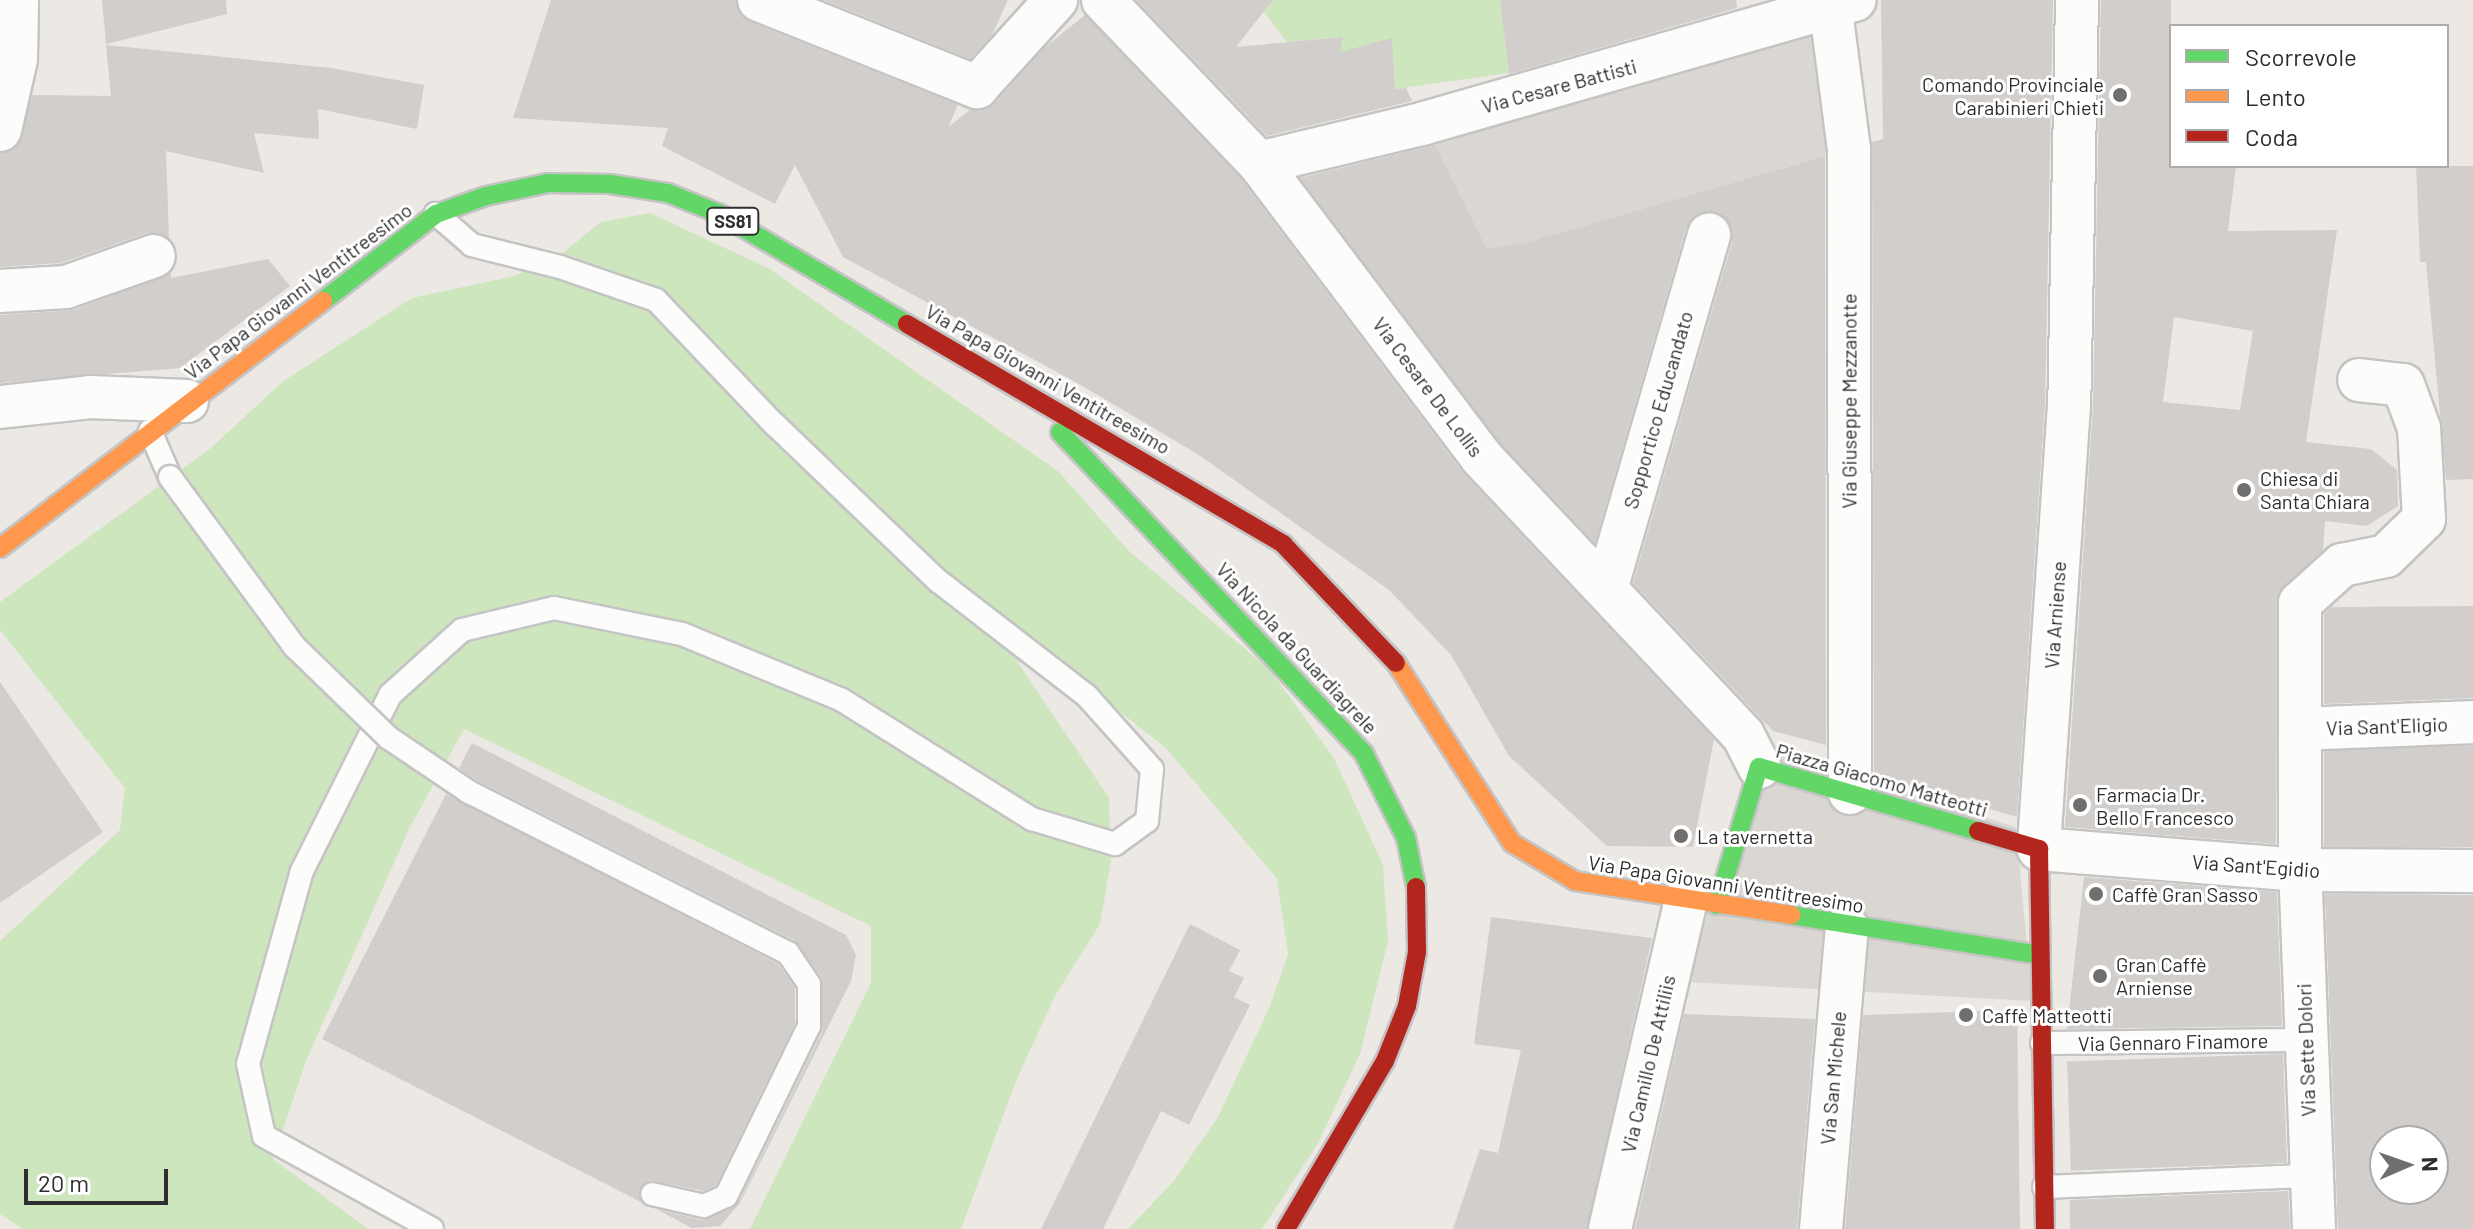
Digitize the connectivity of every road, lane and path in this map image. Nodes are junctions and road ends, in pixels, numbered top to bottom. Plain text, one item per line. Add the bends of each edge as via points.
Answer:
1 (17, 0) edge
2 (759, 0) edge
3 (1056, 0) edge
4 (1103, 0) edge
5 (2077, 0) edge
6 (1844, 6) edge
7 (0, 130) edge
8 (1259, 163) junction
9 (436, 214) junction
10 (1709, 235) dead end
11 (154, 256) dead end
12 (0, 291) edge
13 (1000, 376) junction
14 (2359, 380) dead end
15 (187, 401) junction
16 (0, 407) edge
17 (150, 431) junction
18 (0, 548) edge
19 (1607, 586) junction
20 (2473, 722) edge
21 (2301, 729) junction
22 (1759, 767) junction
23 (1850, 793) junction
24 (2039, 849) junction
25 (2300, 870) junction
26 (2473, 871) edge
27 (1702, 902) junction
28 (1847, 927) junction
29 (2040, 955) junction
30 (2304, 1040) junction
31 (2042, 1043) junction
32 (2311, 1176) junction
33 (2044, 1187) junction
34 (652, 1194) dead end
35 (432, 1229) edge
36 (1286, 1229) edge
37 (1610, 1229) edge
38 (1821, 1229) edge
39 (2045, 1229) edge
40 (2314, 1229) edge

1 - 7 street via 16,59
2 - 3 street via 977,87
4 - 8 street, Via Cesare De Lollis
5 - 24 street, Via Arniense via 2069,405
6 - 8 street, Via Cesare Battisti
6 - 23 street, Via Giuseppe Mezzanotte
8 - 19 street, Via Cesare De Lollis via 1481,457
9 - 13 main road, Via Papa Giovanni Ventitreesimo / SS81 via 486,196 548,183 610,184 668,193 720,214
9 - 15 main road, Via Papa Giovanni Ventitreesimo / SS81
9 - 35 lane via 472,245 560,267 656,300 774,424 938,581 1087,696 1152,769 1147,821 1115,844 1032,819 842,700 682,634 554,608 462,630 390,695 309,857 248,1064 264,1136
10 - 19 street, Sopportico Educandato
11 - 12 street via 66,287
13 - 27 main road, Via Papa Giovanni Ventitreesimo via 1283,544 1402,670 1512,843 1575,881
13 - 36 main road, Via Nicola da Guardiagrele via 1103,472 1325,708 1364,754 1406,838 1416,886 1417,952 1407,1006 1385,1061
14 - 21 street, Via Sant'Eligio via 2403,385 2419,428 2424,519 2386,556 2342,565 2300,603
15 - 16 street via 90,397
15 - 17 main road, Via Papa Giovanni Ventitreesimo / SS81
17 - 18 main road, Via Papa Giovanni Ventitreesimo / SS81
17 - 34 lane, bridge via 170,477 295,647 389,738 469,792 788,953 809,984 809,1026 726,1196 704,1206
19 - 22 street, Via Cesare De Lollis via 1743,735
20 - 21 street, Via Sant'Eligio
21 - 25 street, Via Sant'Eligio
22 - 23 main road, Piazza Giacomo Matteotti
22 - 27 main road, Piazza Giacomo Matteotti
23 - 24 main road, Piazza Giacomo Matteotti
24 - 25 street, Via Sant'Egidio
24 - 29 main road, Via Arniense
25 - 26 street, Via Sant'Egidio
25 - 30 street, Via Sette Dolori
27 - 28 main road, Via Papa Giovanni Ventitreesimo
27 - 37 street, Via Camillo De Attiliis
28 - 29 main road, Via Papa Giovanni Ventitreesimo
28 - 38 street, Via San Michele
29 - 31 main road, Via Arniense
30 - 31 lane, Via Gennaro Finamore
30 - 32 street, Via Sette Dolori
31 - 33 main road, Via Arniense
32 - 33 lane
32 - 40 street, Via Sette Dolori
33 - 39 main road, Via Arniense

